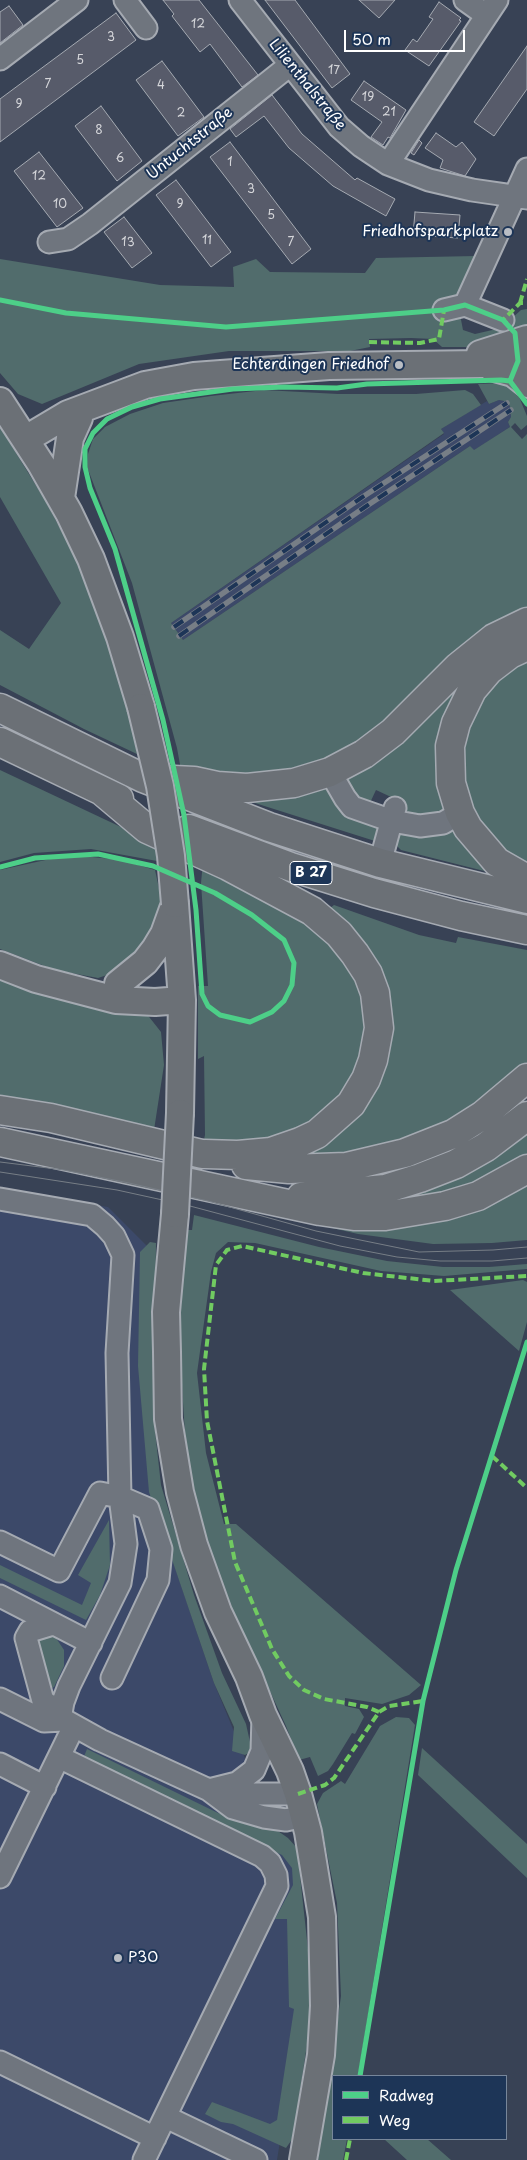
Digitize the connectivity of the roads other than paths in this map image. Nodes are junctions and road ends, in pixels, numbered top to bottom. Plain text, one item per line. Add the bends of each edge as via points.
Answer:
1 (77, 0) edge
2 (125, 0) edge
3 (240, 0) edge
4 (465, 0) edge
5 (492, 8) edge
6 (146, 28) dead end
7 (0, 59) edge
8 (290, 65) junction
9 (388, 164) junction
10 (527, 169) edge
11 (520, 197) edge
12 (49, 242) dead end
13 (465, 304) junction
14 (444, 310) dead end
15 (503, 320) dead end
16 (527, 339) edge
17 (527, 363) edge
18 (451, 364) junction
19 (481, 364) junction
20 (527, 384) edge
21 (0, 401) edge
22 (87, 411) junction
23 (26, 439) junction
24 (60, 498) junction
25 (527, 622) edge
26 (527, 646) edge
27 (0, 708) edge
28 (0, 742) edge
29 (330, 772) junction
30 (143, 778) junction
31 (103, 792) junction
32 (460, 813) junction
33 (394, 814) junction
34 (380, 863) junction
35 (527, 878) edge
36 (527, 899) edge
37 (175, 904) junction
38 (527, 930) edge
39 (0, 965) edge
40 (118, 984) junction
41 (83, 992) junction
42 (182, 1000) junction
43 (527, 1078) edge
44 (0, 1110) edge
45 (527, 1116) edge
46 (0, 1142) edge
47 (206, 1154) junction
48 (527, 1170) edge
49 (0, 1199) edge
50 (275, 1200) junction
51 (120, 1497) junction
52 (0, 1542) edge
53 (0, 1596) edge
54 (53, 1624) junction
55 (91, 1643) junction
56 (112, 1678) dead end
57 (0, 1699) edge
58 (263, 1715) junction
59 (66, 1720) junction
60 (59, 1757) junction
61 (0, 1764) edge
62 (45, 1787) junction
63 (210, 1790) junction
64 (300, 1805) junction
65 (0, 1877) edge
66 (0, 2062) edge
67 (166, 2117) junction
68 (155, 2138) junction
69 (144, 2160) edge
70 (256, 2160) edge
71 (303, 2160) edge

1 - 7 street
2 - 6 street
3 - 8 street, Lilienthalstraße
4 - 5 street
5 - 9 street
8 - 9 street, Lilienthalstraße via 339,127
8 - 12 street, Untuchtstraße via 90,224 68,239
9 - 11 street, Lilienthalstraße via 428,180
10 - 11 street
11 - 13 street
13 - 14 street
13 - 15 street
16 - 18 main road
17 - 19 main road
18 - 19 main road
18 - 22 main road via 222,372 145,385
19 - 20 main road via 513,373
21 - 23 main road
22 - 23 main road via 68,414
22 - 24 main road via 70,438
23 - 24 main road
24 - 37 main road, bridge via 100,583 129,662 160,786
25 - 29 highway via 494,638 458,667 392,732 364,754
26 - 32 highway via 489,670 463,706 450,746 451,783
27 - 30 highway, B 27
28 - 31 highway, B 27
29 - 30 highway via 294,783 247,788
29 - 33 street via 352,807
30 - 34 highway, B 27 via 269,827
31 - 38 highway, B 27 via 207,837 317,875 436,910
31 - 47 highway via 147,829 228,866 312,911 355,954 376,993 379,1028 373,1060 351,1104 317,1134 300,1142 271,1152
32 - 33 street via 443,823 420,826
32 - 35 highway via 468,828 497,862
33 - 34 street
34 - 36 highway, B 27
37 - 40 main road via 155,949 145,962
37 - 42 main road
39 - 41 main road
40 - 41 main road
40 - 42 main road via 145,983
41 - 42 main road via 116,1000
42 - 58 main road, bridge via 175,1214 166,1312 168,1419 180,1492 194,1545 218,1612 249,1676
43 - 47 highway via 484,1115 452,1134 418,1149 376,1161 289,1169 255,1167
44 - 47 highway via 51,1118
45 - 50 highway via 486,1147 456,1164 420,1178 385,1189
46 - 50 highway
48 - 50 highway via 478,1196 445,1206 385,1216 354,1216
49 - 51 street via 92,1216 114,1236 122,1255 118,1353
51 - 52 street via 100,1493 59,1572
51 - 55 street via 126,1544 120,1583
51 - 56 street via 148,1509 161,1550 158,1580
53 - 54 street
54 - 55 street
54 - 59 street via 30,1631 26,1638 43,1701
55 - 59 street via 63,1702
57 - 59 street via 44,1721
58 - 63 street via 262,1751 254,1770 237,1783
58 - 64 main road via 290,1772
59 - 60 street
59 - 63 street
60 - 62 street
60 - 67 street via 262,1856 276,1875 277,1886
61 - 62 street
62 - 65 street
63 - 64 street
64 - 71 main road via 308,1832 322,1917 324,2006 321,2055
66 - 68 street
67 - 68 street
67 - 70 street
68 - 69 street

